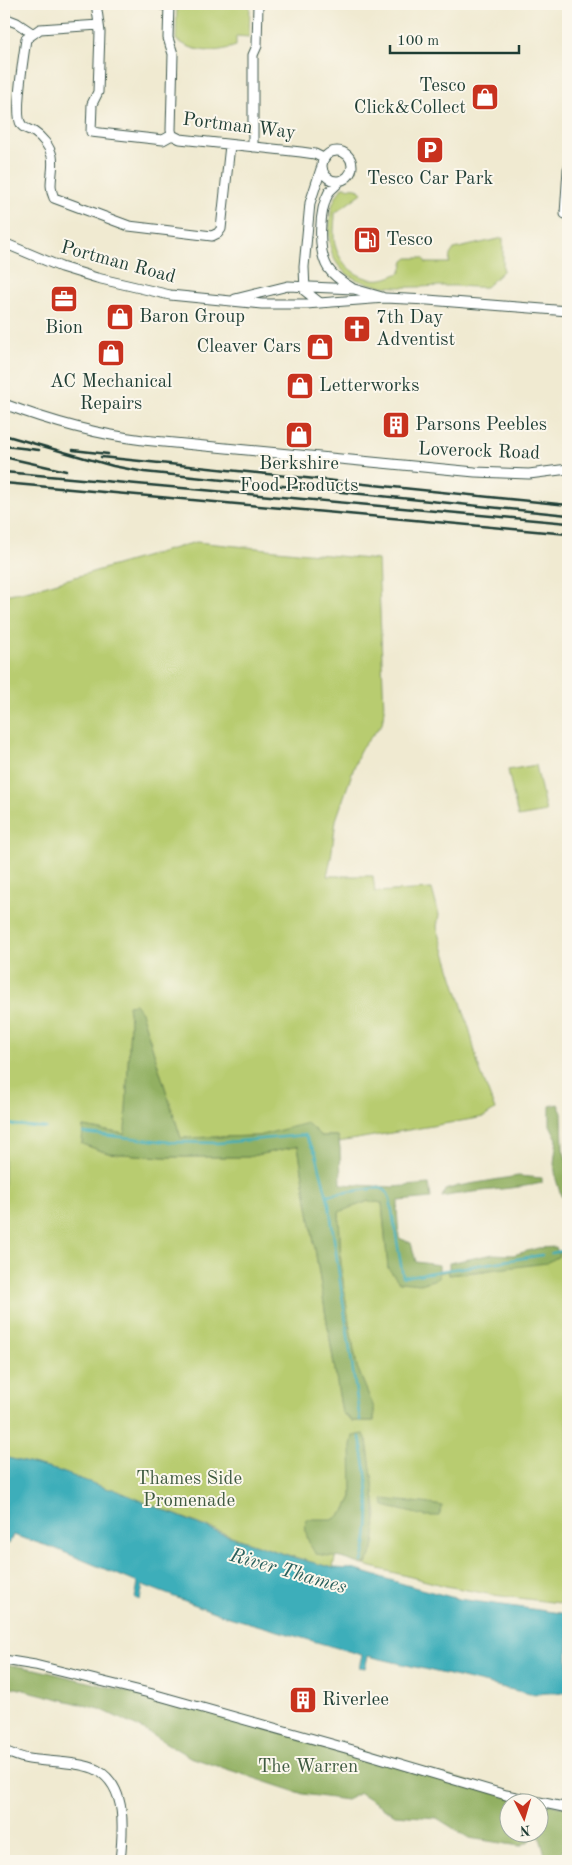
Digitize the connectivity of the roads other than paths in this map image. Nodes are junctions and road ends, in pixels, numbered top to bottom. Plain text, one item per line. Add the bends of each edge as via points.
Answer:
1 (157, 4) edge
2 (258, 4) edge
3 (169, 5) edge
4 (97, 6) edge
5 (4, 18) edge
6 (99, 25) junction
7 (32, 33) junction
8 (172, 135) junction
9 (230, 145) junction
10 (253, 147) junction
11 (323, 158) junction
12 (321, 169) junction
13 (568, 169) edge
14 (340, 181) junction
15 (566, 214) dead end
16 (4, 243) edge
17 (304, 267) junction
18 (330, 271) junction
19 (288, 286) junction
20 (304, 288) junction
21 (330, 288) junction
22 (354, 289) junction
23 (385, 298) junction
24 (228, 300) junction
25 (319, 302) junction
26 (568, 311) edge
27 (4, 404) edge
28 (568, 469) edge
29 (4, 1660) edge
30 (4, 1752) edge
31 (568, 1808) edge
32 (120, 1861) edge

1 - 3 street
2 - 10 street via 257,46 253,55
3 - 8 street via 168,38 173,54
4 - 6 street
5 - 7 street
6 - 7 street via 52,27
6 - 8 street, Portman Way via 98,92 92,104 91,132 163,140
7 - 9 street via 26,39 19,122 47,145 52,157 50,189 54,198 130,226 212,236 221,229
8 - 9 street, Portman Way via 180,139
9 - 10 street, Portman Way
10 - 11 street, Portman Way via 315,154
11 - 12 street
11 - 14 street via 337,150 352,161 352,170 347,178
12 - 14 street via 330,180
12 - 17 street via 310,203
13 - 15 street
14 - 18 street via 330,192 321,230 322,250
16 - 24 street, Portman Road via 97,278 170,295
17 - 19 street
17 - 20 street
18 - 21 street
18 - 22 street
19 - 20 street, Portman Road
19 - 24 street, Portman Road
20 - 21 street, Portman Road
20 - 25 street
21 - 22 street, Portman Road
21 - 25 street
22 - 23 street, Portman Road
23 - 25 street, Portman Road
23 - 26 street, Portman Road
24 - 25 street, Portman Road via 262,304
27 - 28 street, Loverock Road via 88,431 143,440 475,472 529,474
29 - 31 street via 150,1693 506,1795
30 - 32 street via 96,1770 111,1780 120,1801 123,1835

